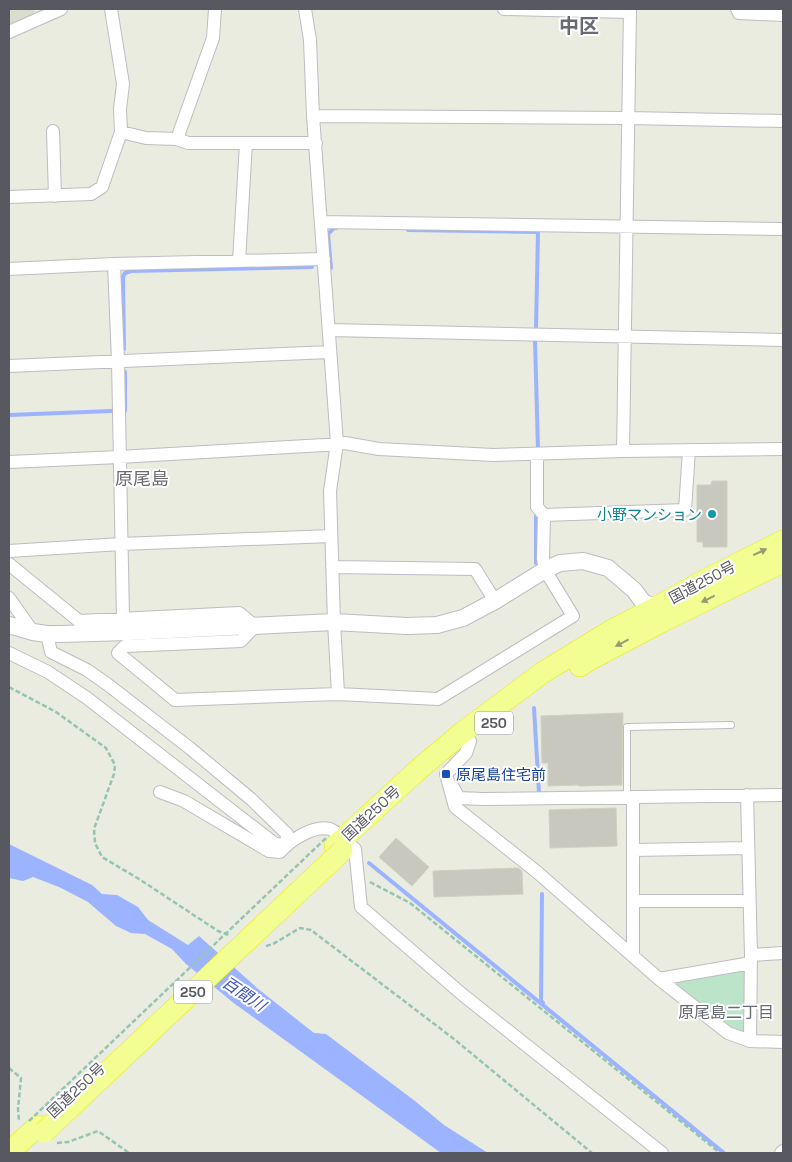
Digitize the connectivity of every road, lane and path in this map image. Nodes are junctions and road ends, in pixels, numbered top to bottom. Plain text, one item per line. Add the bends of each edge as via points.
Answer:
1 (61, 9) edge
2 (111, 9) edge
3 (215, 9) edge
4 (305, 9) edge
5 (504, 9) edge
6 (736, 9) edge
7 (630, 11) edge
8 (783, 14) edge
9 (9, 32) edge
10 (313, 116) junction
11 (629, 118) junction
12 (783, 121) edge
13 (53, 131) dead end
14 (121, 132) junction
15 (178, 139) junction
16 (246, 143) junction
17 (316, 143) junction
18 (55, 196) junction
19 (9, 197) edge
20 (321, 222) junction
21 (627, 227) junction
22 (783, 229) edge
23 (324, 259) junction
24 (238, 261) junction
25 (114, 264) junction
26 (9, 269) edge
27 (329, 330) junction
28 (625, 336) junction
29 (783, 340) edge
30 (330, 352) junction
31 (118, 361) junction
32 (9, 366) edge
33 (337, 443) junction
34 (783, 449) edge
35 (690, 450) junction
36 (623, 451) junction
37 (537, 454) junction
38 (119, 457) junction
39 (9, 462) edge
40 (544, 515) junction
41 (331, 536) junction
42 (783, 541) edge
43 (121, 544) junction
44 (9, 551) edge
45 (783, 562) edge
46 (9, 564) edge
47 (332, 567) junction
48 (545, 570) junction
49 (9, 598) edge
50 (495, 601) junction
51 (655, 608) junction
52 (9, 614) edge
53 (123, 618) junction
54 (334, 622) junction
55 (9, 625) edge
56 (255, 626) junction
57 (40, 633) junction
58 (9, 653) edge
59 (338, 694) junction
60 (731, 725) dead end
61 (470, 741) junction
62 (446, 774) junction
63 (160, 792) dead end
64 (747, 795) junction
65 (783, 795) edge
66 (630, 797) junction
67 (339, 844) junction
68 (286, 845) junction
69 (748, 848) junction
70 (633, 850) junction
71 (358, 875) junction
72 (749, 901) junction
73 (633, 902) junction
74 (783, 953) edge
75 (634, 956) junction
76 (751, 959) junction
77 (660, 979) junction
78 (750, 1041) junction
79 (783, 1042) edge
80 (9, 1068) edge
81 (37, 1130) junction
82 (9, 1152) edge
83 (21, 1153) edge
84 (129, 1153) edge
85 (662, 1153) edge
86 (720, 1153) edge

1 - 9 street
2 - 14 street via 123,84
3 - 15 street via 212,38
4 - 10 street via 310,40
5 - 7 street
6 - 8 street via 739,13
7 - 11 street
10 - 11 street
10 - 17 street
11 - 12 street
11 - 21 street
13 - 18 street
14 - 15 street via 146,138
14 - 18 street via 102,188 91,194
15 - 16 street via 188,143
16 - 17 street
16 - 24 street
17 - 20 street
18 - 19 street
20 - 21 street
20 - 23 street
21 - 22 street
21 - 28 street
23 - 24 street
23 - 27 street
24 - 25 street
25 - 26 street
25 - 31 street
27 - 28 street
27 - 30 street
28 - 29 street
28 - 36 street
30 - 31 street
30 - 33 street
31 - 32 street
31 - 38 street
33 - 37 street via 379,450
33 - 38 street
33 - 41 street via 330,491
34 - 35 street
35 - 36 street
35 - 40 street via 685,510
36 - 37 street
37 - 40 street via 537,507
38 - 39 street
38 - 43 street
40 - 48 street
41 - 43 street
41 - 47 street
51 -> 42 highway, 国道250号 / 250
43 - 44 street
43 - 53 street
45 -> 61 highway, 国道250号 / 250 via 591,659
46 - 53 street via 79,621
47 - 50 street via 475,569
47 - 54 street
48 - 50 street
48 - 51 street via 560,563 583,561 608,568 643,602
48 - 59 street via 573,616 438,699
49 - 57 street
50 - 54 street via 463,618 437,625
51 - 67 highway, 国道250号 / 250 via 614,628 494,708 419,769
52 - 57 street
53 - 56 street via 239,613
54 - 56 street
54 - 59 street
55 - 57 street
56 - 57 street
56 - 59 street via 241,641 125,646 118,653 175,700
57 - 68 street via 51,652 107,684 251,799 287,834
58 - 68 street via 48,672 87,698 275,844
60 - 66 lane via 626,727
61 - 62 street via 466,753
61 - 67 highway, 国道250号 / 250
62 - 66 street via 459,798
62 - 75 street via 455,806
63 - 68 street via 184,801 268,851 280,852
64 - 65 street
64 - 66 street
64 - 69 street
66 - 70 street
67 - 68 street via 330,829 317,829
67 - 71 street via 354,849
67 - 81 highway, 国道250号 / 250, bridge
67 - 81 path, bridge
69 - 70 street
69 - 72 street
70 - 73 street
71 - 85 street via 361,907 463,995
71 - 86 path via 410,903
72 - 73 street
72 - 76 street
73 - 75 street
74 - 76 street
75 - 77 street
76 - 77 street
76 - 78 street
77 - 78 street via 728,1033
78 - 79 street
80 - 81 path via 21,1078 19,1121
81 - 82 highway, 国道250号 / 250
81 - 83 highway, 国道250号 / 250
81 - 84 path via 68,1142 98,1131

